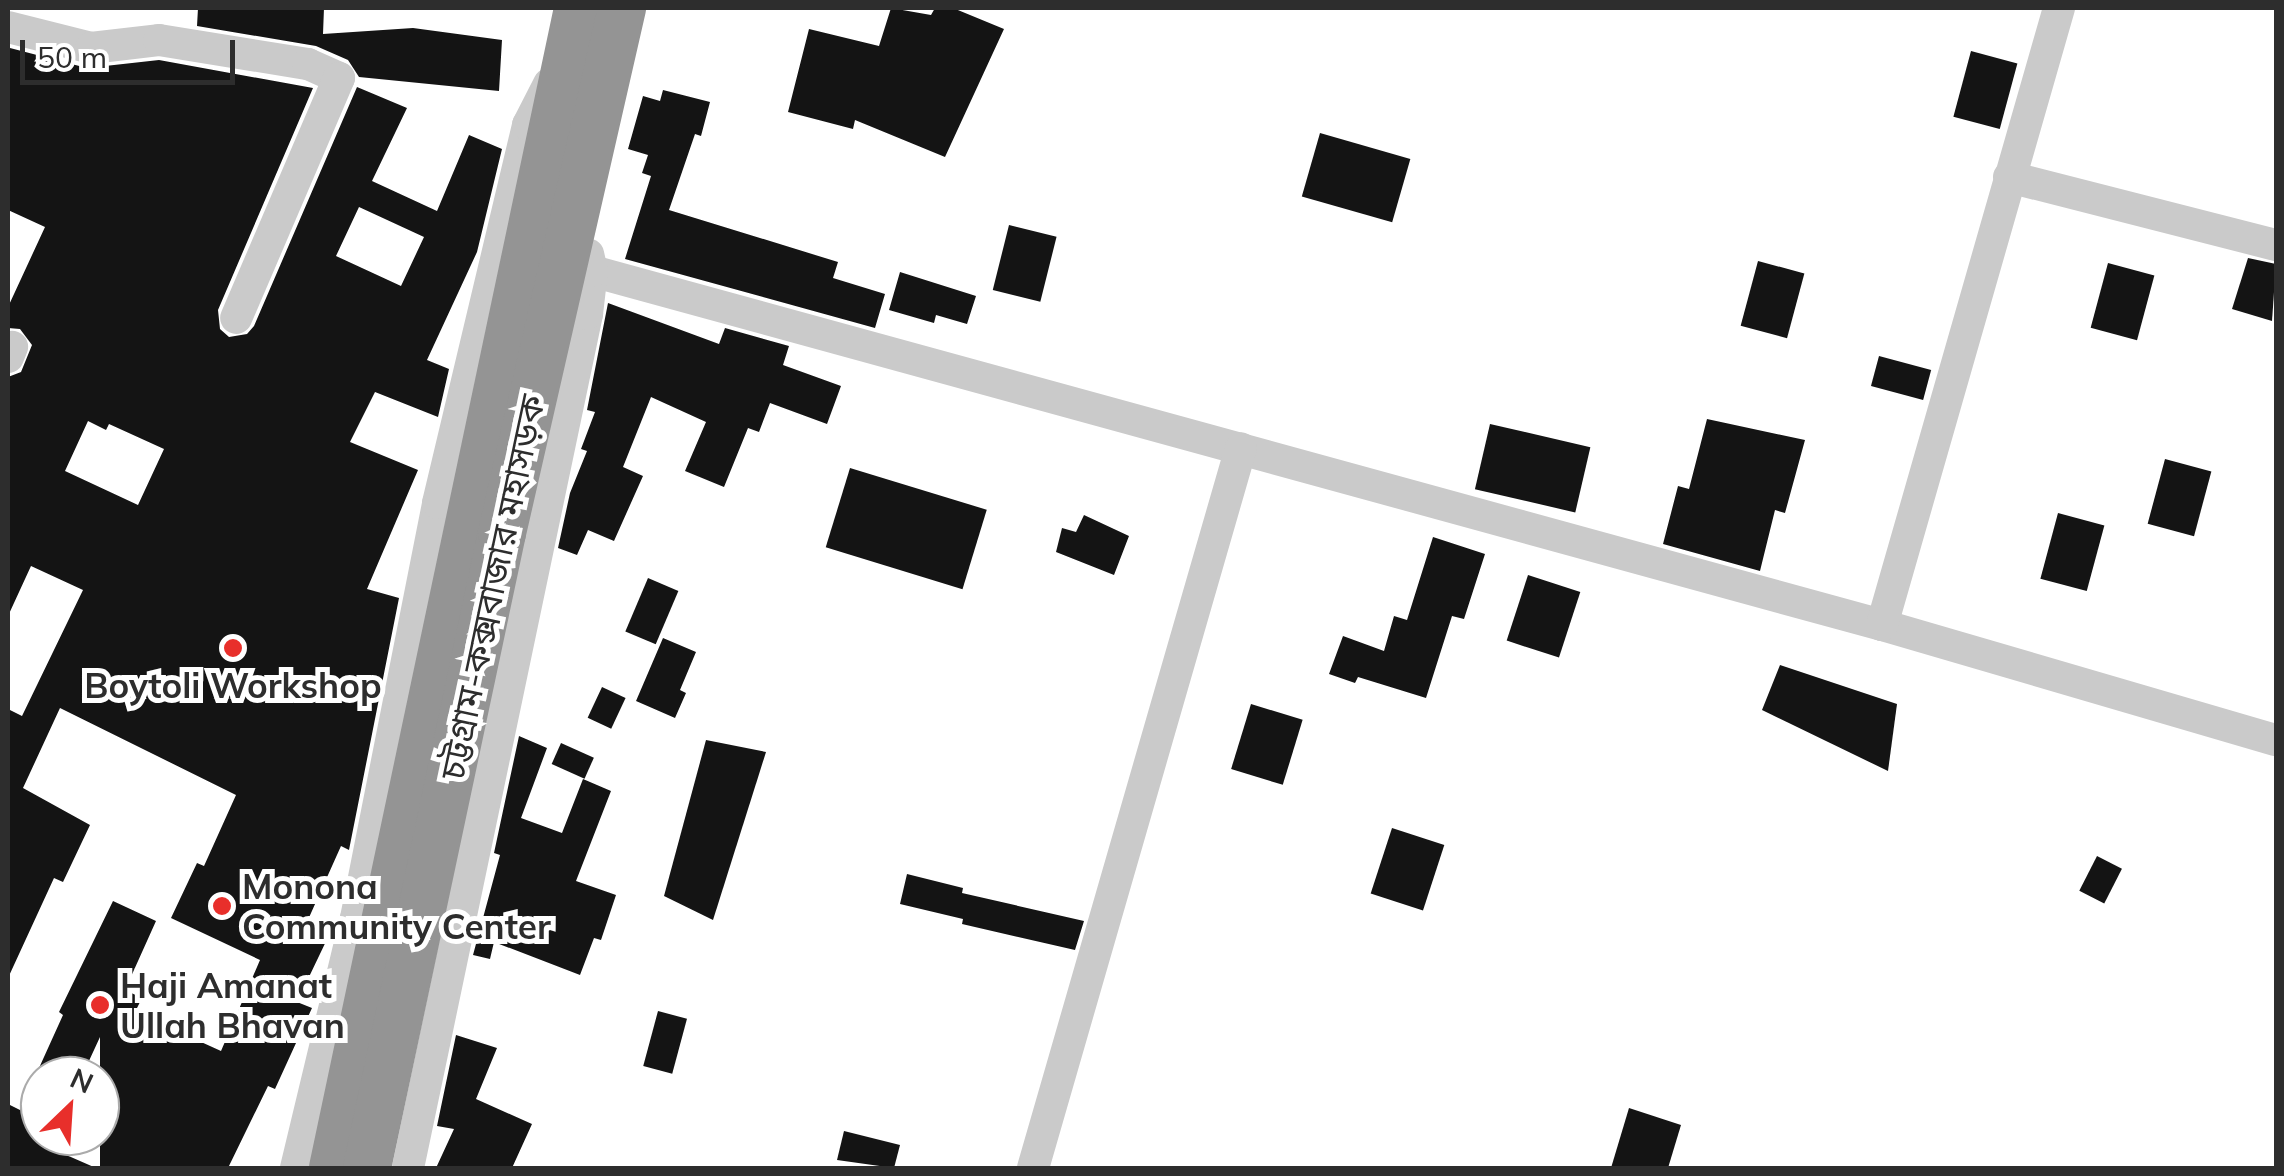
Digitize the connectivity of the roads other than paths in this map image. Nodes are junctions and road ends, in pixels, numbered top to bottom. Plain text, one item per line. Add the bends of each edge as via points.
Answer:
1 (578, 8) edge
2 (622, 8) edge
3 (2059, 8) edge
4 (8, 27) edge
5 (588, 65) junction
6 (2009, 176) junction
7 (577, 210) junction
8 (2276, 244) edge
9 (592, 271) junction
10 (236, 318) dead end
11 (1241, 448) junction
12 (1882, 625) junction
13 (2276, 740) edge
14 (296, 1168) edge
15 (333, 1168) edge
16 (367, 1168) edge
17 (408, 1168) edge
18 (1034, 1168) edge

1 - 5 highway, চট্টগ্রাম-কক্সবাজার মহাসড়ক
2 - 5 highway, চট্টগ্রাম-কক্সবাজার মহাসড়ক
3 - 6 street
4 - 10 street via 91,48 159,40 308,64 339,78
5 - 7 highway, চট্টগ্রাম-কক্সবাজার মহাসড়ক
5 - 14 street via 528,125 438,503 356,918
5 - 15 highway, চট্টগ্রাম-কক্সবাজার মহাসড়ক
6 - 8 street
6 - 12 street
7 - 9 street
7 - 16 highway, চট্টগ্রাম-কক্সবাজার মহাসড়ক
9 - 11 street
9 - 17 street
11 - 12 street
11 - 18 street
12 - 13 street

